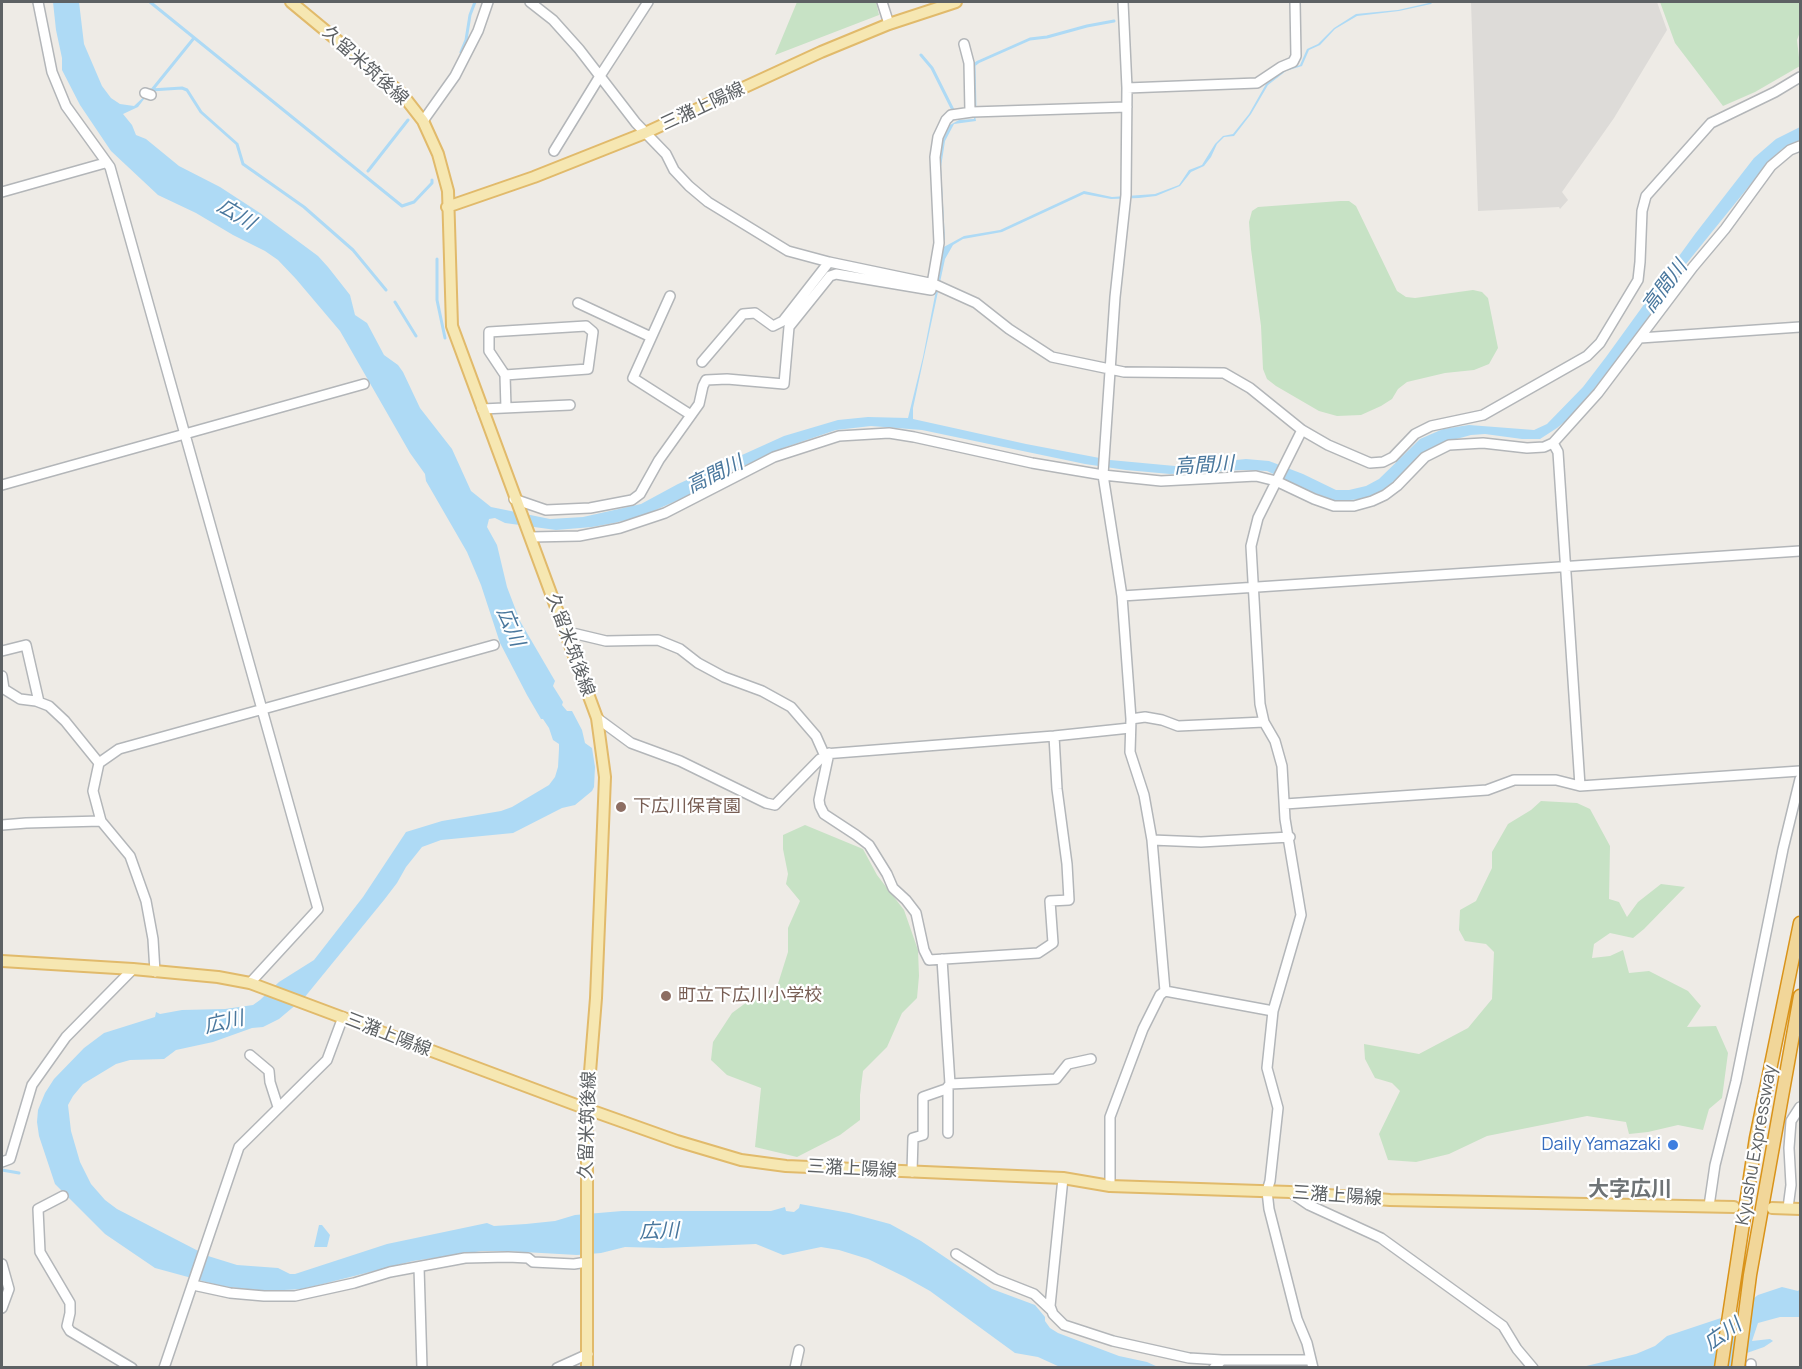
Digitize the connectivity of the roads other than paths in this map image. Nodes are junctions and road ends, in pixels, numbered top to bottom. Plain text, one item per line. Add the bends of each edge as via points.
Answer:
1 (38, 2) edge
2 (291, 2) edge
3 (488, 2) edge
4 (530, 2) edge
5 (648, 2) edge
6 (882, 2) edge
7 (956, 2) edge
8 (1122, 2) edge
9 (1295, 2) edge
10 (890, 24) junction
11 (964, 44) dead end
12 (600, 76) junction
13 (1800, 77) edge
14 (1127, 88) junction
15 (1127, 107) junction
16 (973, 112) junction
17 (423, 121) junction
18 (645, 133) junction
19 (1800, 146) edge
20 (554, 151) dead end
21 (105, 163) junction
22 (2, 192) edge
23 (447, 207) junction
24 (829, 262) junction
25 (935, 284) junction
26 (670, 296) dead end
27 (579, 303) dead end
28 (1800, 327) edge
29 (651, 337) junction
30 (1640, 338) junction
31 (702, 362) dead end
32 (1111, 368) junction
33 (505, 375) junction
34 (364, 384) dead end
35 (570, 405) dead end
36 (506, 408) junction
37 (482, 409) junction
38 (691, 416) junction
39 (1302, 430) junction
40 (185, 434) junction
41 (1553, 443) junction
42 (1103, 475) junction
43 (1277, 479) junction
44 (2, 485) edge
45 (516, 504) junction
46 (529, 535) junction
47 (1800, 551) edge
48 (1565, 566) junction
49 (1254, 587) junction
50 (1122, 596) junction
51 (564, 631) junction
52 (494, 645) dead end
53 (2, 651) edge
54 (2, 676) edge
55 (39, 702) junction
56 (263, 708) junction
57 (597, 718) junction
58 (1264, 722) junction
59 (1130, 723) junction
60 (1054, 736) junction
61 (829, 753) junction
62 (820, 759) dead end
63 (99, 763) junction
64 (1800, 771) edge
65 (1800, 779) edge
66 (1580, 786) junction
67 (1285, 804) junction
68 (102, 821) junction
69 (2, 825) edge
70 (1290, 837) junction
71 (1152, 840) junction
72 (1800, 923) edge
73 (942, 959) junction
74 (2, 961) edge
75 (133, 969) junction
76 (154, 972) junction
77 (255, 984) junction
78 (1165, 991) junction
79 (1800, 996) edge
80 (1273, 1011) junction
81 (343, 1017) junction
82 (250, 1055) dead end
83 (1091, 1059) dead end
84 (949, 1085) junction
85 (278, 1107) junction
86 (1800, 1107) edge
87 (587, 1109) junction
88 (948, 1134) dead end
89 (2, 1162) edge
90 (912, 1172) junction
91 (1063, 1178) junction
92 (1110, 1186) junction
93 (1267, 1191) junction
94 (1290, 1192) junction
95 (63, 1196) dead end
96 (1709, 1206) junction
97 (1734, 1207) dead end
98 (1772, 1208) dead end
99 (1788, 1208) junction
100 (1800, 1209) edge
101 (956, 1254) dead end
102 (586, 1260) junction
103 (2, 1264) edge
104 (418, 1267) junction
105 (194, 1283) junction
106 (2, 1308) edge
107 (1052, 1310) junction
108 (799, 1350) dead end
109 (588, 1354) junction
110 (1222, 1360) junction
111 (1312, 1364) edge
112 (132, 1368) edge
113 (164, 1368) edge
114 (422, 1368) edge
115 (557, 1368) edge
116 (587, 1368) edge
117 (795, 1368) edge
118 (1214, 1368) edge
119 (1533, 1368) edge
120 (1721, 1368) edge
121 (1738, 1368) edge

1 - 21 street via 52,72 66,106
2 - 17 main road, 久留米筑後線 via 402,94
3 - 17 street via 455,76
4 - 12 street via 553,20
5 - 12 street
6 - 10 street
7 - 10 main road, 三潴上陽線
8 - 14 street
9 - 14 street via 1296,56 1293,62 1257,83
10 - 18 main road, 三潴上陽線
11 - 16 street
12 - 18 street
12 - 20 street
13 - 39 street via 1711,123 1646,196 1638,280 1600,343 1587,356 1484,415 1431,426 1415,434 1394,457 1383,462 1370,463
14 - 15 street
15 - 16 street
15 - 32 street via 1126,198
16 - 25 street via 951,115 938,137 934,158 939,243
17 - 23 main road, 久留米筑後線 via 438,154 448,191
18 - 23 main road, 三潴上陽線
18 - 24 street via 666,154 681,178 708,202 788,251
19 - 30 street via 1771,166
21 - 22 street
21 - 40 street via 110,167
23 - 37 main road, 久留米筑後線 via 452,326
24 - 25 street
24 - 31 street via 783,321 773,326 754,313 743,314
25 - 32 street via 976,303 1052,357
25 - 38 street via 931,290 830,276 789,327 784,384 706,380
26 - 29 street
27 - 29 street
28 - 30 street
29 - 38 street via 633,378
30 - 41 street
32 - 39 street via 1124,372 1224,373 1250,388
32 - 42 street
33 - 33 street via 588,369 593,332 586,326 489,332 489,351
33 - 36 street
34 - 40 street
35 - 36 street
36 - 37 street
37 - 45 main road, 久留米筑後線
38 - 45 street via 640,494 632,500 590,508 546,510
39 - 43 street
40 - 44 street
40 - 56 street
41 - 43 street via 1527,448 1483,443 1449,445 1425,457 1385,495 1354,506 1334,506 1314,499
41 - 48 street via 1558,452
42 - 43 street via 1161,480 1256,476
42 - 46 street via 914,436 839,436 774,457 644,521 597,534
42 - 50 street
43 - 49 street via 1252,533
45 - 46 main road, 久留米筑後線
46 - 51 main road, 久留米筑後線
47 - 48 street
48 - 49 street
48 - 66 street
49 - 50 street
49 - 58 street
50 - 59 street
51 - 57 main road, 久留米筑後線
51 - 61 street via 606,641 658,640 680,649 724,677 791,707 816,736 824,754
52 - 56 street
53 - 55 street via 26,645
54 - 55 street via 4,689 20,699
55 - 63 street via 50,706 65,721
56 - 63 street via 119,749
56 - 77 street via 318,909
57 - 62 street via 631,743 775,805
57 - 87 main road, 久留米筑後線 via 605,777
58 - 59 street via 1178,726 1145,717
58 - 67 street via 1282,766
59 - 60 street
59 - 71 street via 1130,752 1144,795
60 - 61 street
60 - 73 street via 1069,900 1050,901 1053,943 1038,953
61 - 73 street via 819,800 824,814 869,845 893,888 916,913 929,960
63 - 68 street via 93,791
64 - 66 street
65 - 96 street
66 - 67 street via 1556,780 1514,780 1487,790
67 - 70 street
68 - 69 street
68 - 76 street via 130,856 146,901
70 - 71 street via 1200,842
70 - 80 street via 1301,915
71 - 78 street
72 - 120 highway, Kyushu Expressway via 1756,1138
73 - 84 street
74 - 75 main road, 三潴上陽線
75 - 76 main road, 三潴上陽線
75 - 89 street via 66,1037 32,1085 9,1159
76 - 77 main road, 三潴上陽線
77 - 81 main road, 三潴上陽線
78 - 80 street
78 - 92 street via 1143,1029 1110,1117
79 - 121 highway, Kyushu Expressway via 1750,1275
80 - 93 street via 1267,1068 1278,1107
81 - 85 street via 327,1060
81 - 87 main road, 三潴上陽線
82 - 85 street via 268,1071
83 - 84 street via 1068,1064 1056,1080
84 - 88 street
84 - 90 street via 923,1097 923,1135 913,1138
85 - 105 street via 239,1147
86 - 99 street via 1791,1121
87 - 90 main road, 三潴上陽線 via 741,1160
87 - 102 main road, 久留米筑後線
90 - 91 main road, 三潴上陽線
91 - 92 main road, 三潴上陽線
91 - 107 street
92 - 93 main road, 三潴上陽線
93 - 94 main road, 三潴上陽線
93 - 111 street via 1297,1319
94 - 96 main road, 三潴上陽線 via 1390,1200
94 - 119 street via 1309,1205 1381,1238 1466,1299 1503,1326
95 - 112 street via 38,1209 40,1252 70,1303 67,1326
96 - 97 main road, 三潴上陽線
98 - 99 main road
99 - 100 main road
101 - 107 street via 996,1279 1034,1294
102 - 104 street via 574,1264 533,1262 528,1258 465,1258
102 - 109 main road, 久留米筑後線
103 - 106 street via 9,1289
104 - 105 street via 295,1296 230,1293
104 - 114 street
105 - 113 street
107 - 110 street via 1064,1325 1113,1341 1189,1358
108 - 117 street
109 - 115 street
109 - 116 main road, 久留米筑後線
110 - 111 street
110 - 118 street

